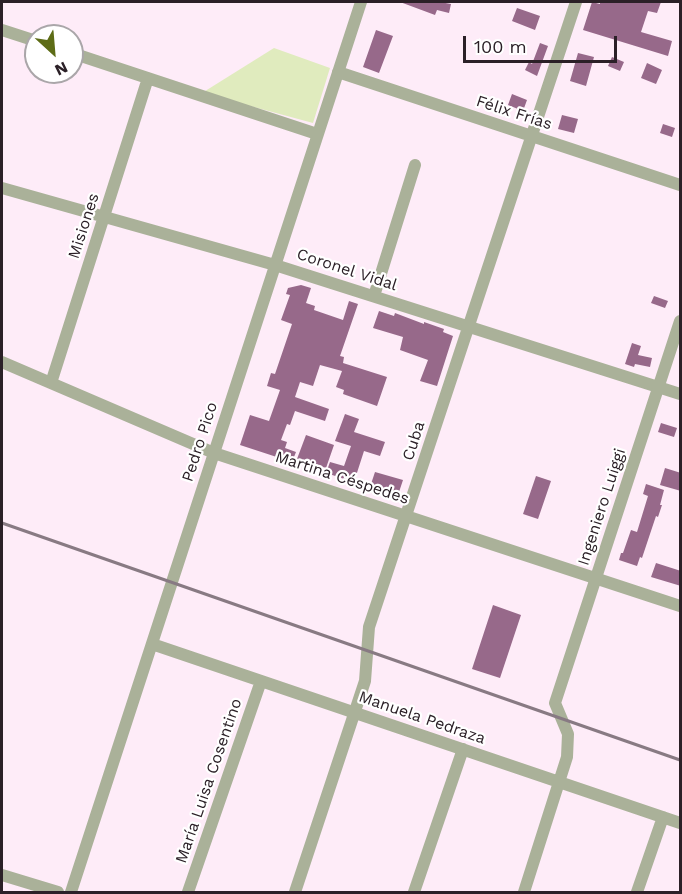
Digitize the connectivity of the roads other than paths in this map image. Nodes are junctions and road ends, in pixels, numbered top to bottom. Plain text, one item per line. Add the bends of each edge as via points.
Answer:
1 (361, 2) edge
2 (576, 2) edge
3 (2, 30) edge
4 (24, 37) edge
5 (84, 57) edge
6 (338, 72) junction
7 (148, 78) junction
8 (317, 134) junction
9 (532, 136) junction
10 (415, 165) dead end
11 (681, 185) edge
12 (2, 188) edge
13 (104, 217) junction
14 (275, 265) junction
15 (374, 296) junction
16 (681, 321) edge
17 (469, 327) junction
18 (2, 362) edge
19 (51, 383) junction
20 (659, 387) junction
21 (681, 394) edge
22 (214, 453) junction
23 (406, 516) junction
24 (596, 578) junction
25 (681, 606) edge
26 (152, 644) junction
27 (261, 681) junction
28 (354, 712) junction
29 (463, 749) junction
30 (560, 782) junction
31 (663, 817) junction
32 (681, 823) edge
33 (2, 876) edge
34 (58, 892) edge
35 (71, 892) edge
36 (188, 892) edge
37 (295, 892) edge
38 (414, 892) edge
39 (524, 892) edge
40 (637, 892) edge

1 - 6 street, Pedro Pico
2 - 9 street, Cuba
3 - 4 street
5 - 7 street
6 - 8 street, Pedro Pico
6 - 9 street, Félix Frías
7 - 8 street
7 - 13 street, Misiones
8 - 14 street, Pedro Pico
9 - 11 street, Félix Frías
9 - 17 street, Cuba
10 - 15 street
12 - 13 street, Coronel Vidal
13 - 14 street, Coronel Vidal
13 - 19 street, Misiones
14 - 15 street, Coronel Vidal
14 - 22 street, Pedro Pico
15 - 17 street, Coronel Vidal
16 - 20 street, Ingeniero Luiggi
17 - 20 street, Coronel Vidal
17 - 23 street, Cuba
18 - 19 street, Martina Céspedes
19 - 22 street, Martina Céspedes
20 - 21 street, Coronel Vidal
20 - 24 street, Ingeniero Luiggi
22 - 23 street, Martina Céspedes
22 - 26 street, Pedro Pico
23 - 24 street, Martina Céspedes
23 - 28 street, Cuba via 369,627 365,681
24 - 25 street, Martina Céspedes
24 - 30 street, Ingeniero Luiggi via 555,703 568,734
26 - 27 street, Manuela Pedraza
26 - 35 street, Pedro Pico
27 - 28 street, Manuela Pedraza
27 - 36 street, María Luisa Cosentino
28 - 29 street, Manuela Pedraza
28 - 37 street, Cuba
29 - 30 street, Manuela Pedraza
29 - 38 street
30 - 31 street, Manuela Pedraza
30 - 39 street
31 - 32 street, Manuela Pedraza
31 - 40 street
33 - 34 street

